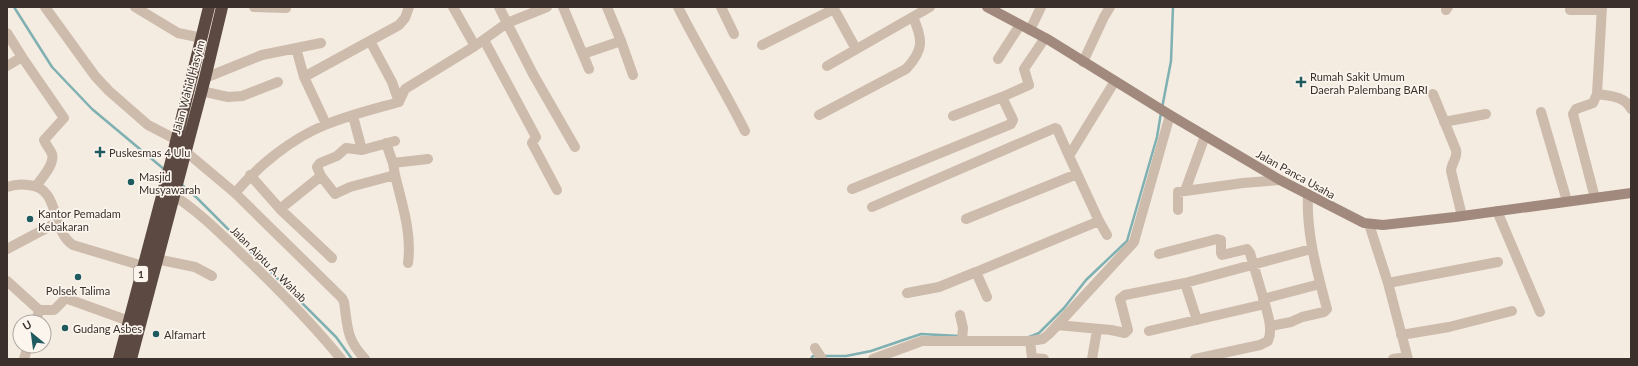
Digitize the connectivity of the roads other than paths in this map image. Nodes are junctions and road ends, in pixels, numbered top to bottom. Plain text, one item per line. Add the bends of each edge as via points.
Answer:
1 (45, 7) edge
2 (135, 7) edge
3 (209, 7) edge
4 (222, 7) edge
5 (254, 7) edge
6 (409, 7) edge
7 (453, 7) edge
8 (499, 7) edge
9 (547, 7) edge
10 (563, 7) edge
11 (607, 7) edge
12 (678, 7) edge
13 (721, 7) edge
14 (930, 7) edge
15 (987, 7) edge
16 (1041, 7) edge
17 (1110, 7) edge
18 (286, 8) edge
19 (833, 8) edge
20 (1602, 9) edge
21 (1570, 10) dead end
22 (913, 17) junction
23 (507, 23) junction
24 (1020, 25) junction
25 (1030, 30) junction
26 (7, 33) edge
27 (734, 34) dead end
28 (202, 38) junction
29 (1045, 38) junction
30 (484, 40) junction
31 (370, 41) junction
32 (621, 41) junction
33 (321, 42) dead end
34 (475, 46) junction
35 (762, 46) dead end
36 (296, 48) junction
37 (856, 50) junction
38 (583, 54) junction
39 (22, 57) junction
40 (998, 59) dead end
41 (1083, 62) junction
42 (7, 66) edge
43 (827, 66) dead end
44 (589, 69) dead end
45 (633, 75) dead end
46 (304, 77) junction
47 (205, 78) junction
48 (1115, 81) junction
49 (278, 82) dead end
50 (201, 91) junction
51 (1433, 94) dead end
52 (1597, 94) junction
53 (1002, 97) junction
54 (399, 102) junction
55 (1631, 109) edge
56 (1541, 112) dead end
57 (1169, 114) junction
58 (1486, 114) dead end
59 (819, 115) dead end
60 (353, 116) junction
61 (953, 116) dead end
62 (1444, 122) junction
63 (326, 124) junction
64 (745, 131) dead end
65 (1205, 136) junction
66 (177, 140) junction
67 (576, 147) dead end
68 (362, 150) junction
69 (185, 151) junction
70 (1069, 156) junction
71 (428, 159) dead end
72 (393, 163) junction
73 (1077, 174) junction
74 (250, 175) junction
75 (396, 175) junction
76 (321, 176) junction
77 (1280, 180) junction
78 (9, 185) edge
79 (36, 186) junction
80 (852, 189) dead end
81 (557, 190) dead end
82 (1185, 191) junction
83 (170, 192) junction
84 (235, 193) junction
85 (1631, 193) edge
86 (1308, 194) junction
87 (1595, 198) junction
88 (1567, 201) junction
89 (872, 207) dead end
90 (280, 209) junction
91 (1178, 210) dead end
92 (1497, 211) junction
93 (1462, 216) junction
94 (966, 219) dead end
95 (1099, 221) junction
96 (58, 222) junction
97 (1369, 224) junction
98 (1107, 235) dead end
99 (7, 249) edge
100 (1311, 249) junction
101 (1159, 254) dead end
102 (332, 258) dead end
103 (156, 259) junction
104 (1498, 262) dead end
105 (408, 263) dead end
106 (1253, 264) junction
107 (143, 266) junction
108 (976, 272) junction
109 (212, 276) dead end
110 (7, 281) edge
111 (1185, 283) junction
112 (1388, 283) junction
113 (1320, 284) junction
114 (907, 294) dead end
115 (987, 297) dead end
116 (1264, 301) junction
117 (39, 310) junction
118 (1512, 311) dead end
119 (1540, 312) dead end
120 (38, 314) edge
121 (960, 314) dead end
122 (1197, 320) junction
123 (129, 321) junction
124 (1057, 325) junction
125 (1270, 326) junction
126 (1097, 330) junction
127 (1149, 331) dead end
128 (962, 335) junction
129 (1401, 335) junction
130 (1030, 342) junction
131 (1407, 358) edge
132 (128, 359) edge
133 (341, 359) edge
134 (365, 359) edge
135 (873, 359) edge
136 (1044, 359) edge
137 (1092, 359) edge
138 (1195, 359) edge
139 (1393, 359) edge

1 - 66 street via 95,76 109,91 148,125
2 - 28 street via 178,33
3 - 28 highway, Jalan Wahid Hasyim / 1
4 - 47 highway, Jalan Wahid Hasyim / 1
5 - 18 street
6 - 31 street via 399,26
7 - 34 street
8 - 23 street
9 - 23 street
10 - 38 street
11 - 32 street
12 - 64 street
13 - 27 street
14 - 22 street
15 - 24 street, Jalan Panca Usaha
16 - 25 street
17 - 41 street
19 - 35 street
19 - 37 street
20 - 21 street
20 - 52 street
22 - 37 street
22 - 59 street via 920,41 920,51 915,60 906,69
23 - 30 street
23 - 67 street via 533,74
24 - 25 street, Jalan Panca Usaha
24 - 40 street
25 - 29 street, Jalan Panca Usaha
26 - 39 street
28 - 66 highway, Jalan Wahid Hasyim / 1
29 - 41 street, Jalan Panca Usaha
29 - 53 street via 1024,68 1029,85
30 - 34 street
30 - 81 street via 536,137 532,143
31 - 46 street
31 - 54 street via 392,82
32 - 38 street
32 - 45 street
33 - 36 street
34 - 54 street via 405,89
36 - 46 street
36 - 47 street via 262,55
37 - 43 street
38 - 44 street
39 - 42 street
39 - 79 street via 64,118 44,140 53,158 50,167
41 - 48 street, Jalan Panca Usaha
46 - 63 street
47 - 50 highway, Jalan Wahid Hasyim / 1
48 - 57 street, Jalan Panca Usaha
48 - 70 street
49 - 50 street via 242,96 228,97
50 - 69 highway, Jalan Wahid Hasyim / 1
51 - 62 street
52 - 55 street via 1621,99
52 - 87 street via 1593,103 1576,110 1573,114
53 - 61 street
53 - 80 street via 1013,120 1011,124
54 - 60 street
56 - 88 street
57 - 65 street, Jalan Panca Usaha
57 - 124 street via 1134,242
58 - 62 street
60 - 63 street
60 - 68 street
62 - 93 street via 1456,150 1450,172
63 - 74 street via 285,148
65 - 77 street, Jalan Panca Usaha
65 - 82 street
66 - 83 highway, Jalan Wahid Hasyim / 1 via 171,162
68 - 72 street via 391,142
68 - 76 street via 346,148 337,156 320,163 317,167
69 - 83 highway, Jalan Wahid Hasyim / 1 via 181,170
69 - 84 street
70 - 73 street
70 - 89 street via 1058,129 1055,128
71 - 72 street
72 - 75 street
73 - 94 street
73 - 95 street
74 - 84 street
74 - 90 street
75 - 76 street via 350,187 334,194
75 - 105 street via 408,232
76 - 90 street
77 - 82 street via 1243,182
77 - 86 street, Jalan Panca Usaha
78 - 79 street
79 - 96 street via 46,191
82 - 91 street via 1177,193
83 - 103 highway, Jalan Wahid Hasyim / 1
83 - 107 highway, Jalan Wahid Hasyim / 1
83 - 133 street, Jalan Aiptu A. Wahab via 211,223 288,298
84 - 134 street via 342,298 349,337
85 - 87 street, Jalan Panca Usaha
86 - 97 street, Jalan Panca Usaha via 1358,221
86 - 100 street
87 - 88 street, Jalan Panca Usaha
88 - 92 street, Jalan Panca Usaha
90 - 102 street
92 - 93 street, Jalan Panca Usaha
92 - 119 street
93 - 97 street, Jalan Panca Usaha via 1383,225
95 - 98 street
95 - 108 street
96 - 99 street
96 - 107 street via 64,238 73,245
97 - 112 street
100 - 106 street
100 - 113 street
101 - 106 street via 1221,240 1222,254 1245,249 1250,253
103 - 109 street via 195,267
103 - 132 highway, Jalan Wahid Hasyim / 1
104 - 112 street
106 - 111 street
106 - 116 street
107 - 123 highway, Jalan Wahid Hasyim / 1
108 - 114 street via 939,287
108 - 115 street
110 - 117 street
111 - 122 street
111 - 126 street via 1125,295 1120,299 1127,332
112 - 129 street
113 - 116 street
113 - 125 street via 1326,311
116 - 122 street
116 - 125 street
117 - 120 street
117 - 123 street via 54,310 68,299
118 - 129 street
121 - 128 street
122 - 127 street
123 - 132 highway, Jalan Wahid Hasyim / 1
124 - 126 street
124 - 130 street via 1043,339
125 - 138 street via 1270,335 1265,343
126 - 137 street
128 - 130 street
128 - 135 street via 922,341
129 - 131 street
130 - 136 street via 1032,358
131 - 139 street

